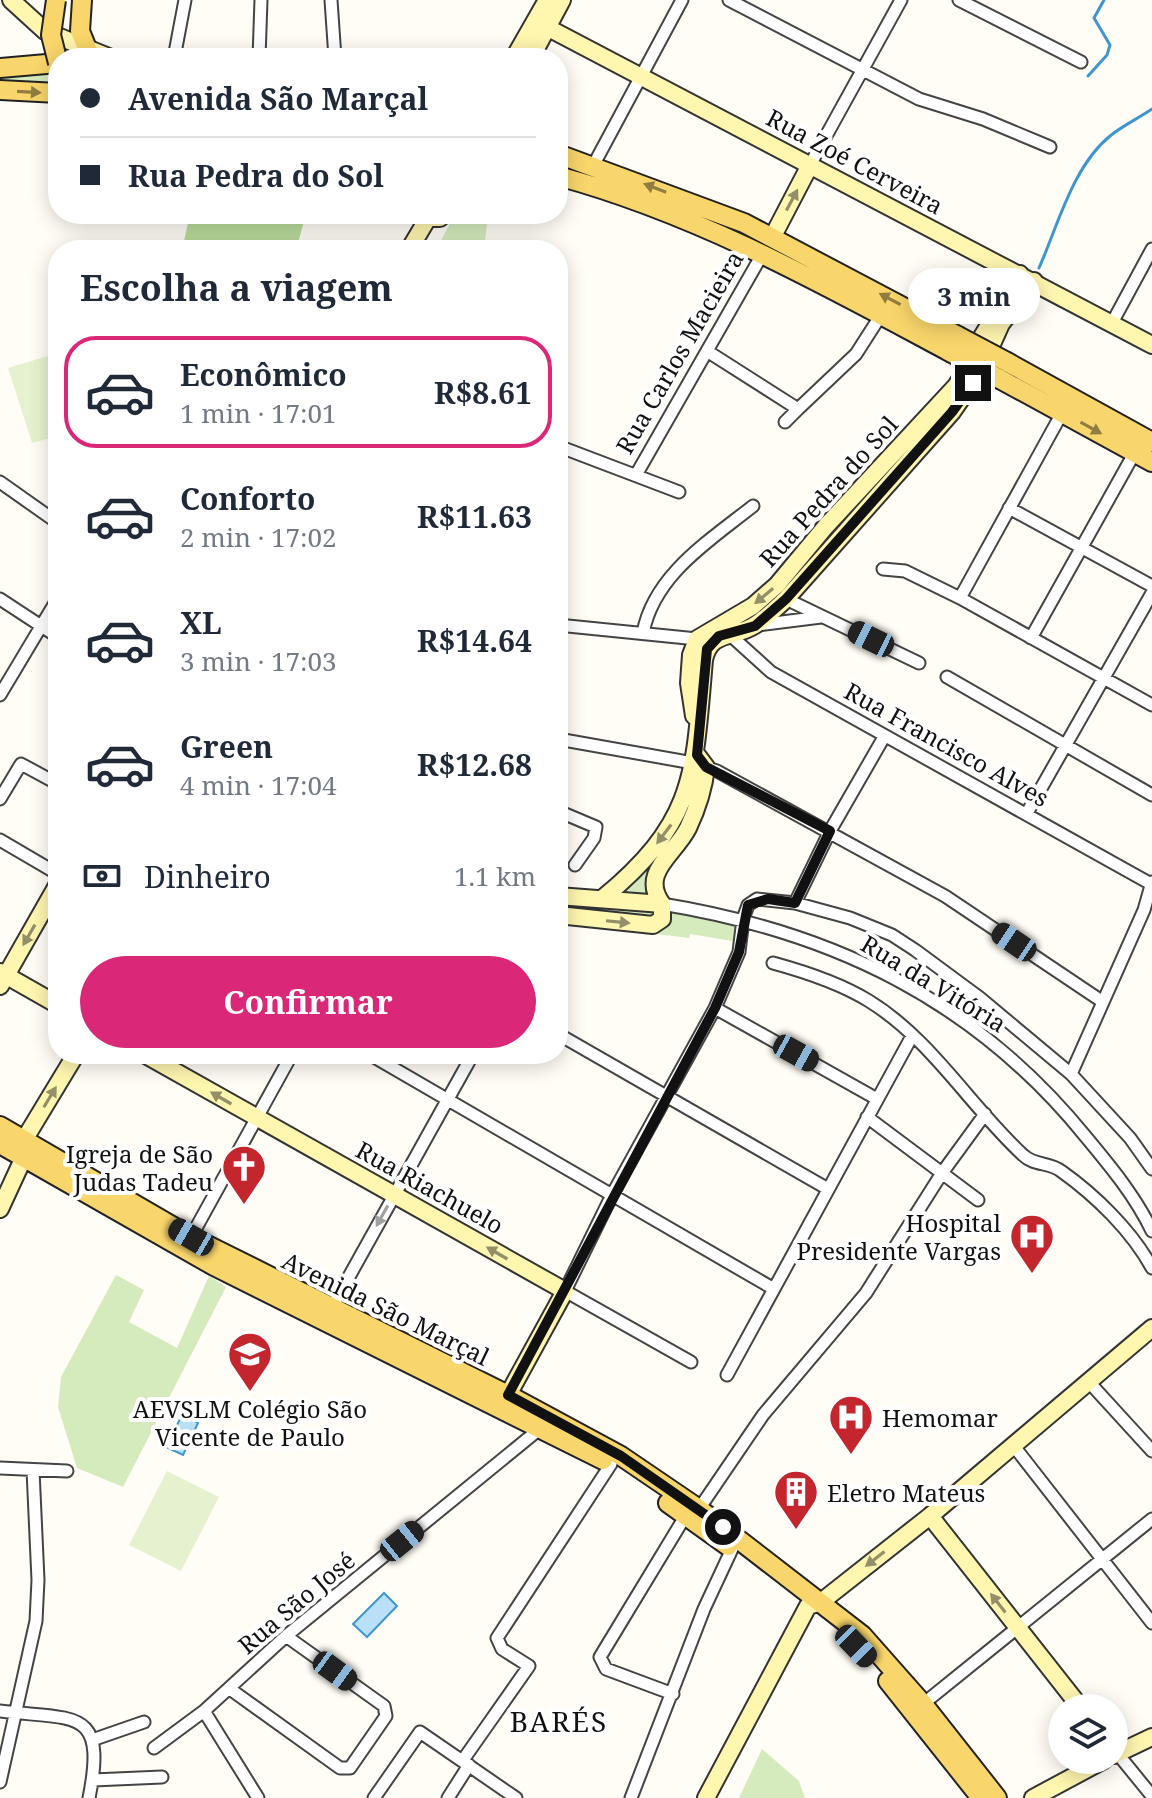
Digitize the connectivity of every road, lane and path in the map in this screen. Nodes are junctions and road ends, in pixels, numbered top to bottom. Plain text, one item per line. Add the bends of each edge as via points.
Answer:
1 (11, 0) edge
2 (56, 0) edge
3 (64, 0) edge
4 (82, 0) edge
5 (185, 0) edge
6 (261, 0) edge
7 (331, 0) edge
8 (547, 0) edge
9 (562, 0) edge
10 (682, 0) edge
11 (729, 0) edge
12 (901, 0) edge
13 (959, 0) edge
14 (541, 24) junction
15 (45, 31) junction
16 (54, 48) edge
17 (82, 48) edge
18 (87, 48) edge
19 (176, 48) edge
20 (259, 48) edge
21 (334, 48) edge
22 (522, 48) edge
23 (534, 48) edge
24 (1081, 62) dead end
25 (48, 64) edge
26 (0, 68) edge
27 (862, 71) junction
28 (639, 75) junction
29 (0, 90) edge
30 (48, 92) edge
31 (1050, 147) dead end
32 (568, 157) edge
33 (810, 165) junction
34 (593, 166) junction
35 (568, 179) edge
36 (768, 244) junction
37 (1152, 249) edge
38 (1027, 278) junction
39 (881, 315) junction
40 (1112, 323) junction
41 (954, 344) junction
42 (1152, 345) edge
43 (707, 351) junction
44 (1002, 370) junction
45 (798, 409) junction
46 (1062, 413) junction
47 (785, 422) dead end
48 (903, 442) junction
49 (1152, 442) edge
50 (568, 450) edge
51 (1135, 452) junction
52 (1152, 462) edge
53 (899, 468) junction
54 (636, 475) junction
55 (0, 482) edge
56 (679, 492) dead end
57 (753, 506) dead end
58 (1009, 508) junction
59 (48, 516) edge
60 (1081, 547) junction
61 (883, 569) dead end
62 (1152, 586) edge
63 (1152, 593) edge
64 (960, 598) junction
65 (0, 599) edge
66 (786, 599) junction
67 (48, 612) edge
68 (821, 617) junction
69 (40, 624) junction
70 (568, 626) edge
71 (755, 626) junction
72 (48, 630) edge
73 (643, 633) junction
74 (719, 634) junction
75 (1031, 638) junction
76 (697, 639) junction
77 (919, 663) dead end
78 (947, 677) dead end
79 (1104, 679) junction
80 (0, 695) edge
81 (1152, 705) edge
82 (698, 729) junction
83 (884, 737) junction
84 (568, 741) edge
85 (1067, 744) junction
86 (699, 761) junction
87 (48, 779) edge
88 (1152, 795) edge
89 (2, 796) edge
90 (1027, 813) junction
91 (568, 815) edge
92 (830, 831) junction
93 (0, 840) edge
94 (575, 865) dead end
95 (48, 868) edge
96 (1152, 883) edge
97 (568, 896) edge
98 (603, 898) junction
99 (48, 901) edge
100 (795, 903) junction
101 (662, 904) junction
102 (568, 916) edge
103 (743, 919) junction
104 (773, 963) dead end
105 (2, 978) edge
106 (48, 1000) edge
107 (1103, 1002) junction
108 (715, 1008) junction
109 (912, 1036) junction
110 (568, 1040) edge
111 (71, 1064) edge
112 (162, 1064) edge
113 (287, 1064) edge
114 (386, 1064) edge
115 (467, 1064) edge
116 (1071, 1074) junction
117 (668, 1097) junction
118 (447, 1099) junction
119 (877, 1099) junction
120 (985, 1114) junction
121 (867, 1117) junction
122 (257, 1118) junction
123 (0, 1126) edge
124 (0, 1144) edge
125 (24, 1149) junction
126 (1152, 1169) edge
127 (942, 1173) junction
128 (828, 1189) junction
129 (394, 1194) junction
130 (612, 1195) junction
131 (978, 1200) dead end
132 (0, 1209) edge
133 (1152, 1231) edge
134 (191, 1237) junction
135 (1152, 1268) edge
136 (774, 1289) junction
137 (565, 1291) junction
138 (331, 1309) junction
139 (1152, 1328) edge
140 (691, 1362) dead end
141 (727, 1375) dead end
142 (1088, 1381) junction
143 (508, 1395) junction
144 (542, 1427) junction
145 (1013, 1445) junction
146 (1152, 1451) edge
147 (611, 1464) junction
148 (0, 1468) edge
149 (33, 1470) junction
150 (67, 1471) dead end
151 (692, 1512) junction
152 (930, 1516) junction
153 (1152, 1519) edge
154 (732, 1549) junction
155 (1101, 1560) junction
156 (816, 1607) junction
157 (1152, 1623) edge
158 (1018, 1629) junction
159 (286, 1636) junction
160 (230, 1689) junction
161 (673, 1694) junction
162 (1070, 1694) edge
163 (923, 1704) junction
164 (0, 1711) edge
165 (204, 1711) junction
166 (13, 1712) junction
167 (144, 1722) dead end
168 (1152, 1737) edge
169 (95, 1739) junction
170 (1128, 1747) edge
171 (154, 1748) dead end
172 (466, 1762) junction
173 (1128, 1771) edge
174 (1076, 1774) edge
175 (162, 1777) dead end
176 (93, 1780) junction
177 (0, 1782) edge
178 (1152, 1796) edge
179 (89, 1798) edge
180 (258, 1798) edge
181 (374, 1798) edge
182 (448, 1798) edge
183 (516, 1798) edge
184 (631, 1798) edge
185 (706, 1798) edge
186 (713, 1798) edge
187 (981, 1798) edge
188 (997, 1798) edge
189 (1033, 1798) edge

1 - 15 street
2 - 16 main road, bridge
3 - 15 main road via 58,24
4 - 18 main road via 80,31
5 - 19 street
6 - 20 street
7 - 21 street
8 - 14 street
9 - 14 street
10 - 28 street
11 - 27 street
12 - 27 street, Rua Carlos Macieira
13 - 24 street
14 - 22 street
14 - 23 street
14 - 28 street, Rua Zoé Cerveira
15 - 17 street
25 - 26 main road
27 - 31 street via 919,99
27 - 33 street, Rua Carlos Macieira
28 - 33 street, Rua Zoé Cerveira
28 - 34 street
29 -> 30 main road
32 - 34 main road
36 -> 33 street, Rua Carlos Macieira
33 - 38 street, Rua Zoé Cerveira
36 -> 34 main road
35 - 36 main road
36 - 39 main road
41 -> 36 main road
36 - 43 street, Rua Carlos Macieira
37 - 40 street
38 - 40 street, Rua Zoé Cerveira
38 - 48 street, Rua Pedra do Sol via 990,319 962,379
38 - 53 street, Rua Pedra do Sol via 963,398
39 - 41 main road
39 - 45 street via 856,354
40 - 42 street, Rua Zoé Cerveira
41 - 44 main road, bridge
43 - 45 street
43 - 54 street, Rua Carlos Macieira
44 - 46 main road
44 - 49 main road
45 - 47 street
46 -> 51 main road
46 - 58 street
48 - 53 street via 910,448
48 -> 74 street, Rua Pedra do Sol via 777,585
50 - 54 street
51 - 52 main road
51 - 60 street
53 - 66 street, Rua Pedra do Sol
54 - 56 street
55 - 59 street
57 - 73 street via 672,576 649,605
58 - 60 street
58 - 64 street
60 - 62 street
60 - 75 street
61 - 64 street via 905,571
63 - 79 street
64 - 75 street
65 - 69 street
66 - 68 street
66 - 71 street, Rua Pedra do Sol
67 - 69 street
68 - 71 street
68 - 77 street
69 - 72 street
69 - 80 street
70 - 73 street
71 - 74 street, Rua Pedra do Sol
73 - 76 street
74 - 76 street, Rua Pedra do Sol
74 - 82 street via 705,656
74 - 83 street, Rua Francisco Alves via 771,672
75 - 79 street
76 - 82 street via 689,683
78 - 85 street
79 - 81 street
79 - 85 street
82 - 86 street
83 - 90 street, Rua Francisco Alves
83 - 92 street
84 - 86 street
85 - 88 street
85 - 90 street
86 - 92 street
86 -> 98 street via 669,829
86 - 101 street via 686,831 655,877 655,894
87 - 89 street via 21,764
90 - 96 street, Rua Francisco Alves
91 - 94 street via 596,827
92 - 100 street
92 - 107 street via 945,896
93 - 95 street
96 - 107 street
97 - 98 street
98 - 101 street
99 -> 105 street
100 - 103 street via 757,899
100 - 116 street via 892,935 980,998
102 -> 101 street via 653,925 662,919
101 - 103 street, Rua da Vitória
103 - 108 street via 739,952
103 - 133 street, Rua da Vitória via 867,962 978,1030 1044,1086 1140,1206
104 - 109 street via 860,996
105 - 106 street
107 - 116 street
108 - 117 street
108 - 119 street
109 - 119 street
109 - 120 street
110 - 117 street
125 -> 111 street
122 -> 112 street, Rua Riachuelo
113 - 122 street
114 - 118 street
115 - 118 street
116 - 126 street
117 - 128 street
117 - 130 street
118 - 129 street
118 - 130 street
119 - 121 street
120 - 127 street
120 - 135 street via 1025,1157 1059,1169 1093,1199 1132,1237
121 - 127 street
121 - 128 street
122 - 129 street, Rua Riachuelo
122 - 134 street
123 - 125 main road, Avenida São Marçal
124 - 125 main road, Avenida São Marçal
125 - 132 street
125 - 134 main road, Avenida São Marçal
125 - 144 main road, Avenida São Marçal via 214,1266
127 - 131 street
127 - 151 street via 866,1293 763,1415
128 - 136 street
137 -> 129 street, Rua Riachuelo
129 -> 138 street
130 - 136 street
130 - 137 street
134 - 138 main road, Avenida São Marçal
136 - 141 street
137 - 140 street, Rua Riachuelo
137 - 143 street
138 - 143 main road, Avenida São Marçal
139 - 142 street
142 - 145 street
142 - 146 street
143 - 151 main road, Avenida São Marçal via 621,1456
144 - 147 main road, Avenida São Marçal
144 - 159 street, Rua São José
145 - 152 street
145 - 155 street
147 - 151 main road, Avenida São Marçal
147 - 172 street via 497,1638 502,1649 529,1666
148 - 149 street
149 - 150 street
149 - 166 street via 38,1602
151 - 154 main road, Avenida São Marçal
151 - 156 main road, Avenida São Marçal
151 - 161 street via 600,1657 606,1669
152 -> 156 street
158 -> 152 street
153 - 155 street
154 - 156 main road, Avenida São Marçal
154 - 161 street
155 - 157 street
155 - 158 street
156 - 163 main road via 862,1635
156 - 185 street via 736,1734
156 - 186 street
156 - 187 main road via 876,1666
158 - 162 street
158 - 163 street
159 - 160 street, Rua São José
159 - 160 street via 384,1706 386,1716 350,1768 340,1768
160 - 165 street, Rua São José
161 - 184 street
163 - 188 main road
164 - 166 street
165 - 171 street, Rua São José
165 - 180 street
166 - 169 street via 77,1722
166 - 177 street
167 - 169 street
168 - 170 street
169 - 176 street
172 - 181 street via 420,1732
172 - 182 street
172 - 183 street
173 - 178 street
174 - 189 street
175 - 176 street
176 - 179 street

